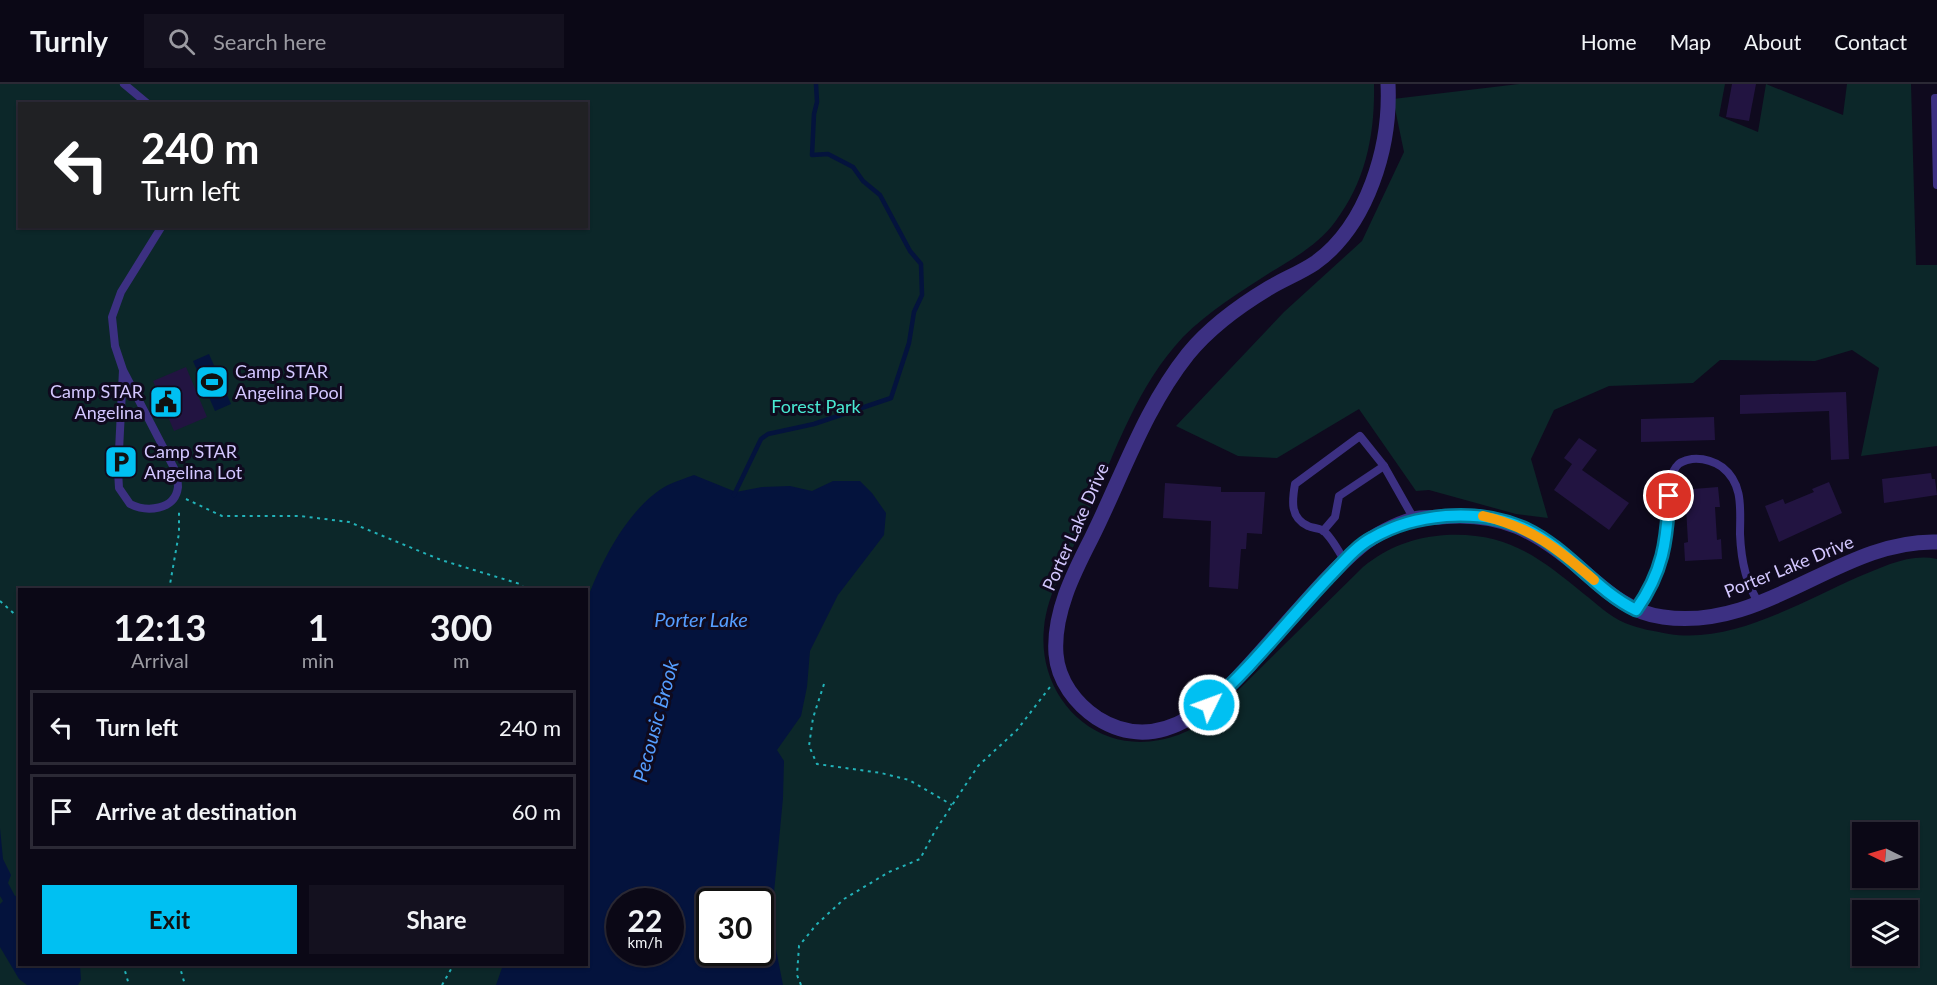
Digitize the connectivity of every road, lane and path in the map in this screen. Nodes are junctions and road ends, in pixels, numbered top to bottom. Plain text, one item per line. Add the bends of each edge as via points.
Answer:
1 (124, 84) edge
2 (1388, 84) edge
3 (1937, 98) edge
4 (146, 102) edge
5 (1937, 185) edge
6 (161, 228) edge
7 (123, 370) junction
8 (1384, 466) junction
9 (175, 494) junction
10 (198, 505) dead end
11 (1414, 519) junction
12 (1323, 531) junction
13 (1937, 542) edge
14 (1345, 561) junction
15 (169, 588) edge
16 (524, 588) edge
17 (0, 601) edge
18 (1760, 604) junction
19 (1636, 610) junction
20 (18, 617) edge
21 (1061, 675) junction
22 (824, 684) dead end
23 (952, 805) junction
24 (124, 966) edge
25 (180, 966) edge
26 (453, 966) edge
27 (129, 985) edge
28 (185, 985) edge
29 (442, 985) edge
30 (801, 985) edge

1 - 4 lane
2 - 21 street, Porter Lake Drive via 1388,112 1379,162 1347,230 1317,262 1237,308 1199,341 1178,368 1138,436 1068,587 1056,650
3 - 5 lane
6 - 7 lane via 121,292 112,317
7 - 9 lane via 174,468 178,489
7 - 9 lane via 119,488 130,504 150,510 167,503
8 - 11 lane
8 - 12 lane via 1339,496 1335,517
8 - 12 lane via 1360,436 1295,484 1292,509 1303,524
9 - 15 path via 179,532
10 - 16 path via 222,516 300,516 348,522
11 - 14 street, Porter Lake Drive via 1370,539
11 - 19 street, Porter Lake Drive via 1472,515 1503,520 1525,529
12 - 14 lane
13 - 18 street, Porter Lake Drive via 1906,544 1877,552
14 - 21 street, Porter Lake Drive via 1229,687 1179,723 1143,733 1118,728 1084,708
17 - 20 path
18 - 19 street, Porter Lake Drive via 1732,613 1687,619
18 - 19 lane via 1745,576 1740,533 1742,510 1734,482 1714,462 1695,459 1674,468 1662,562
21 - 23 path via 1017,730 978,766
22 - 23 path via 809,746 817,764 909,780
23 - 30 path via 920,859 844,898 816,925 799,946 797,975
24 - 27 path
25 - 28 path
26 - 29 path

